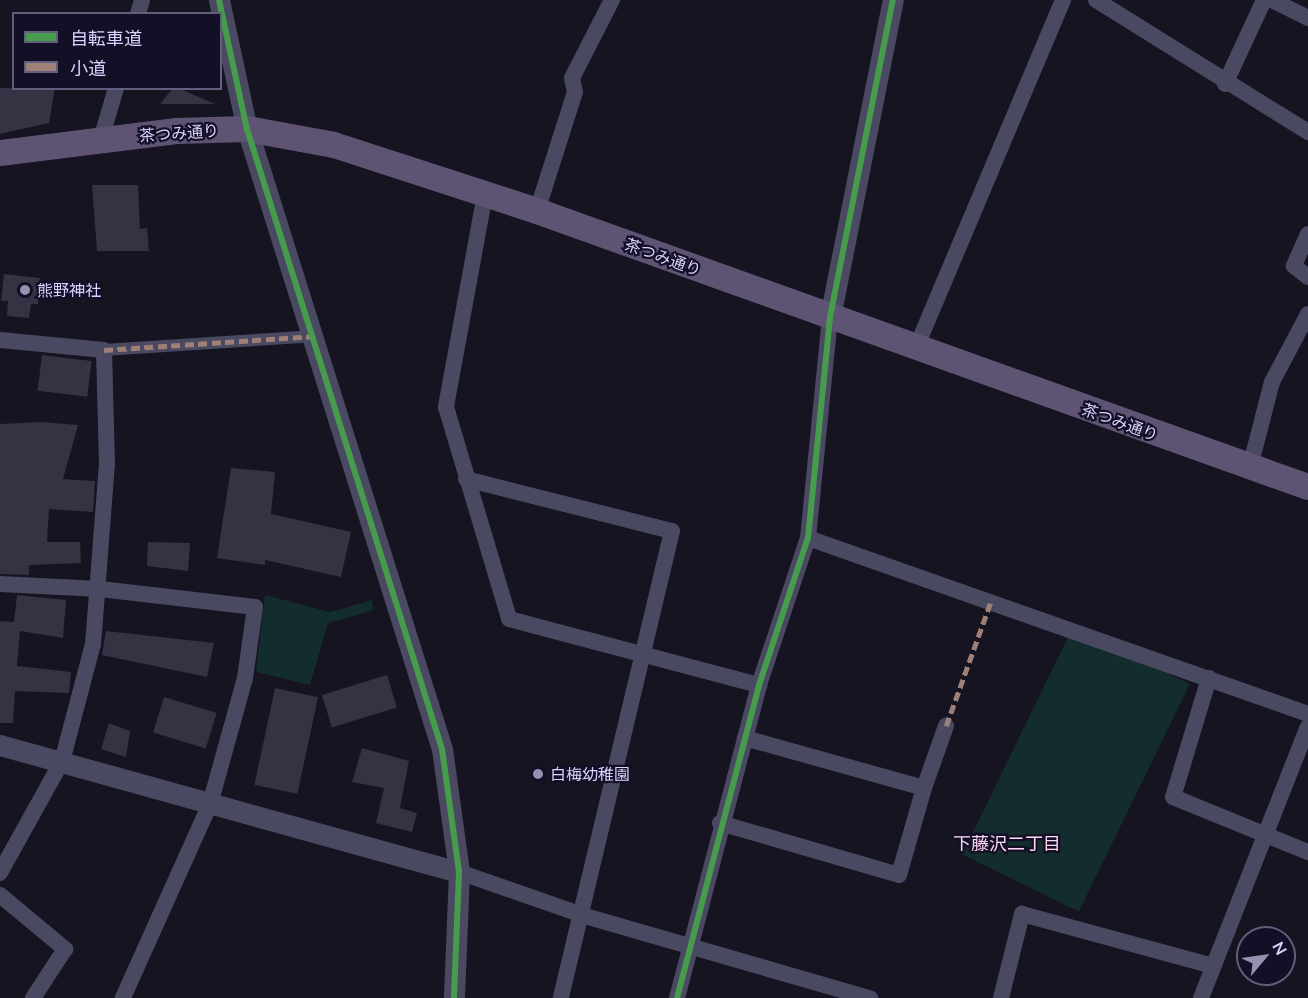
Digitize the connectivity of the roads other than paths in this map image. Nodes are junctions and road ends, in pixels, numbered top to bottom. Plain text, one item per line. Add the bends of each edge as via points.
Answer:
1 (612, 0) edge
2 (1064, 0) edge
3 (1096, 0) edge
4 (1264, 0) edge
5 (1272, 0) edge
6 (894, 2) edge
7 (222, 13) edge
8 (1308, 18) edge
9 (1225, 84) junction
10 (115, 90) edge
11 (248, 129) junction
12 (1308, 132) edge
13 (101, 139) junction
14 (0, 153) edge
15 (485, 194) junction
16 (537, 211) junction
17 (1308, 234) edge
18 (1308, 277) edge
19 (1308, 314) edge
20 (830, 317) junction
21 (313, 336) junction
22 (0, 340) edge
23 (916, 348) junction
24 (104, 350) junction
25 (1250, 467) junction
26 (466, 479) junction
27 (1308, 487) edge
28 (808, 538) junction
29 (0, 585) edge
30 (100, 589) junction
31 (644, 654) junction
32 (1209, 678) junction
33 (759, 685) junction
34 (1308, 714) edge
35 (946, 726) dead end
36 (1308, 727) edge
37 (745, 738) junction
38 (0, 745) edge
39 (62, 761) junction
40 (924, 788) junction
41 (210, 804) junction
42 (720, 823) junction
43 (1266, 836) junction
44 (1308, 852) edge
45 (459, 872) junction
46 (0, 873) edge
47 (0, 895) edge
48 (585, 916) junction
49 (688, 947) junction
50 (1213, 966) junction
51 (33, 998) edge
52 (123, 998) edge
53 (454, 998) edge
54 (561, 998) edge
55 (677, 998) edge
56 (870, 998) edge
57 (1001, 998) edge
58 (1202, 998) edge

1 - 16 street via 572,78 575,92
2 - 23 street
3 - 9 street
4 - 9 street
5 - 8 street
6 - 20 street
7 - 11 street
9 - 12 street
10 - 13 street
11 - 13 main road, 茶つみ通り
11 - 15 main road, 茶つみ通り via 334,146
11 - 21 street
13 - 14 main road, 茶つみ通り
15 - 16 main road, 茶つみ通り
15 - 26 street via 446,407
16 - 20 main road, 茶つみ通り
17 - 18 street via 1294,266
19 - 25 street via 1272,382
20 - 23 main road, 茶つみ通り
20 - 28 street
21 - 24 street
21 - 45 street via 442,749
22 - 24 street
23 - 25 main road, 茶つみ通り
24 - 30 street via 107,463
25 - 27 main road, 茶つみ通り
26 - 31 street via 509,619
26 - 31 street via 672,531
28 - 32 street
28 - 33 street
29 - 30 street
30 - 39 street via 93,644
30 - 41 street via 255,607 245,678
31 - 33 street
31 - 48 street
32 - 34 street
32 - 43 street via 1173,797
33 - 37 street
35 - 40 street
36 - 43 street
37 - 40 street
37 - 42 street
38 - 39 street
39 - 41 street
39 - 46 street
40 - 42 street via 899,875
41 - 45 street
41 - 52 street
42 - 49 street
43 - 44 street
43 - 50 street
45 - 48 street
45 - 53 street
47 - 51 street via 65,949
48 - 49 street
48 - 54 street
49 - 55 street
49 - 56 street
50 - 57 street via 1022,914
50 - 58 street

